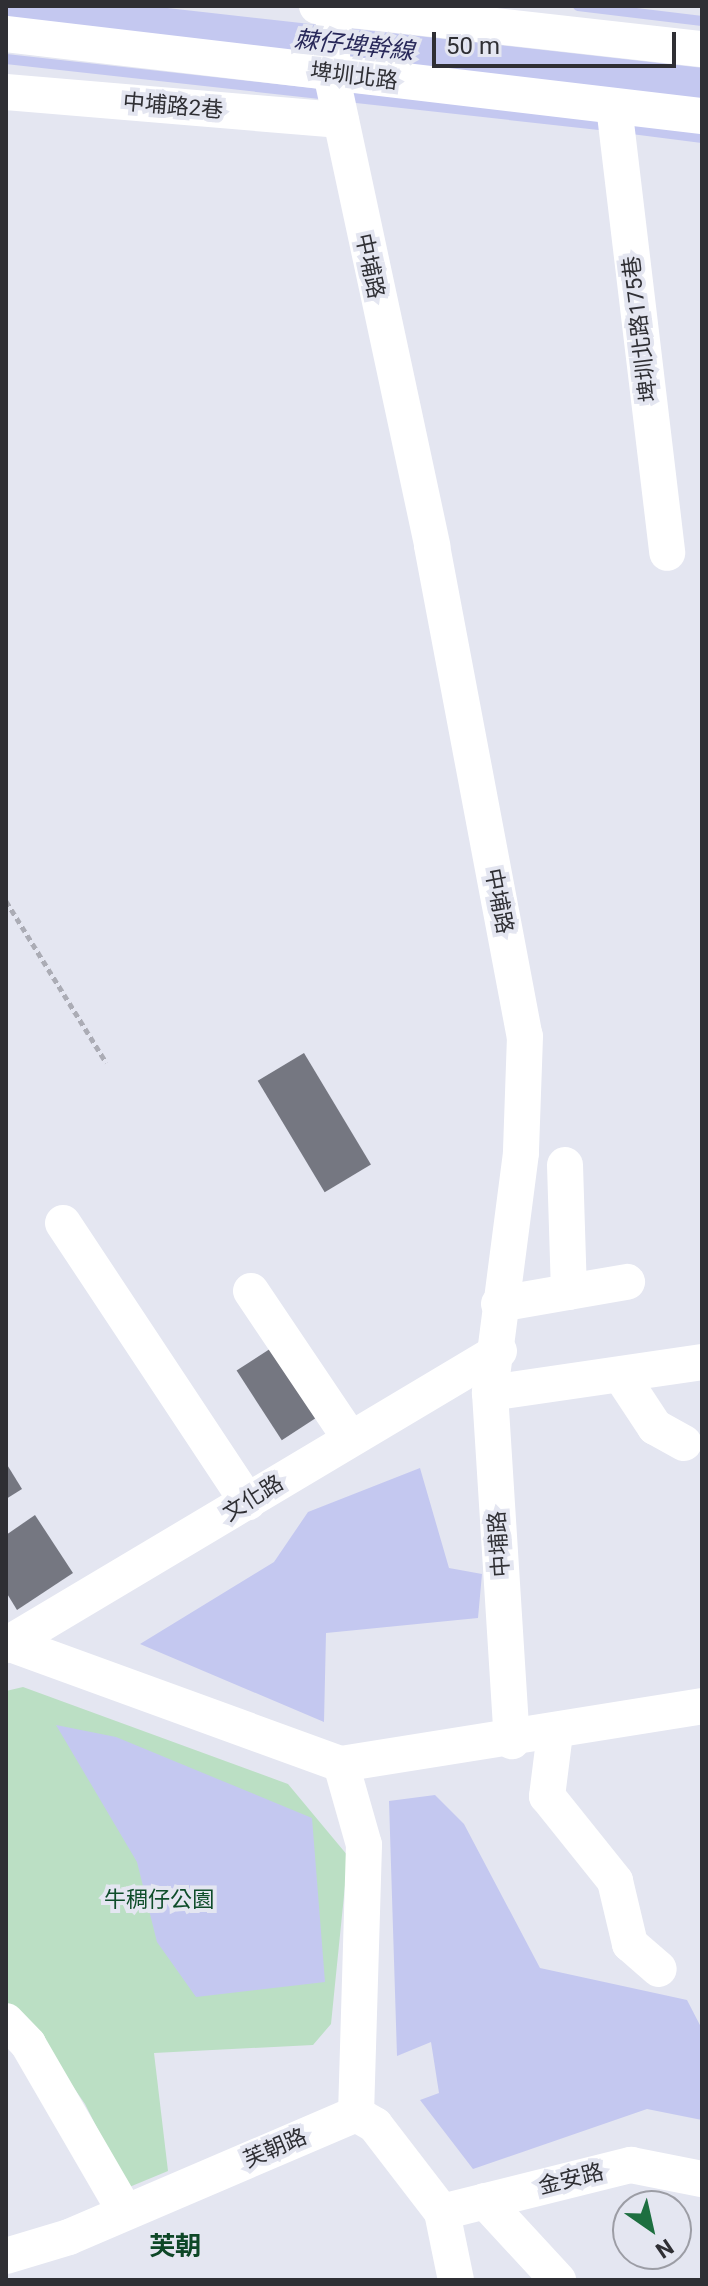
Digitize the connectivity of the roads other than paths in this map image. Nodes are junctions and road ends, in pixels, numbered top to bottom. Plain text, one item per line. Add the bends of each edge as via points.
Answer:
1 (329, 7) edge
2 (6, 34) edge
3 (702, 49) edge
4 (331, 73) junction
5 (6, 92) edge
6 (614, 106) junction
7 (702, 116) edge
8 (341, 120) junction
9 (667, 553) dead end
10 (565, 1165) dead end
11 (63, 1223) dead end
12 (627, 1282) dead end
13 (251, 1291) dead end
14 (569, 1292) junction
15 (499, 1304) junction
16 (499, 1351) junction
17 (702, 1362) edge
18 (622, 1377) junction
19 (490, 1393) junction
20 (349, 1437) junction
21 (684, 1443) dead end
22 (248, 1502) junction
23 (7, 1642) edge
24 (702, 1706) edge
25 (555, 1733) junction
26 (512, 1741) junction
27 (341, 1764) junction
28 (659, 1969) dead end
29 (6, 2021) edge
30 (356, 2114) junction
31 (702, 2179) edge
32 (485, 2201) junction
33 (125, 2211) junction
34 (442, 2212) junction
35 (6, 2256) edge
36 (456, 2280) edge
37 (558, 2280) edge

1 - 3 street
1 - 4 street, 中埔路
2 - 4 street, 埤圳北路
4 - 6 street, 埤圳北路
4 - 8 street, 中埔路
5 - 8 street, 中埔路2巷
6 - 7 street, 埤圳北路
6 - 9 street, 埤圳北路175巷
8 - 15 street, 中埔路 via 432,546 525,1036 521,1153
10 - 14 street
11 - 22 street
12 - 14 street
13 - 20 street
14 - 15 street
15 - 16 street, 中埔路
16 - 19 street, 中埔路
16 - 20 street, 文化路
17 - 18 street
18 - 19 street
18 - 21 street via 655,1427
19 - 26 street, 中埔路
20 - 22 street, 文化路
22 - 23 street, 文化路
23 - 27 street
24 - 25 street
25 - 26 street
25 - 28 street via 547,1796 615,1881 630,1944
26 - 27 street
27 - 30 street via 364,1845
29 - 33 street via 28,2044
30 - 33 street, 芙朝路
30 - 34 street via 375,2125
31 - 32 street, 金安路 via 631,2165
32 - 34 street, 金安路
32 - 37 street
33 - 35 street, 芙朝路
34 - 36 street

